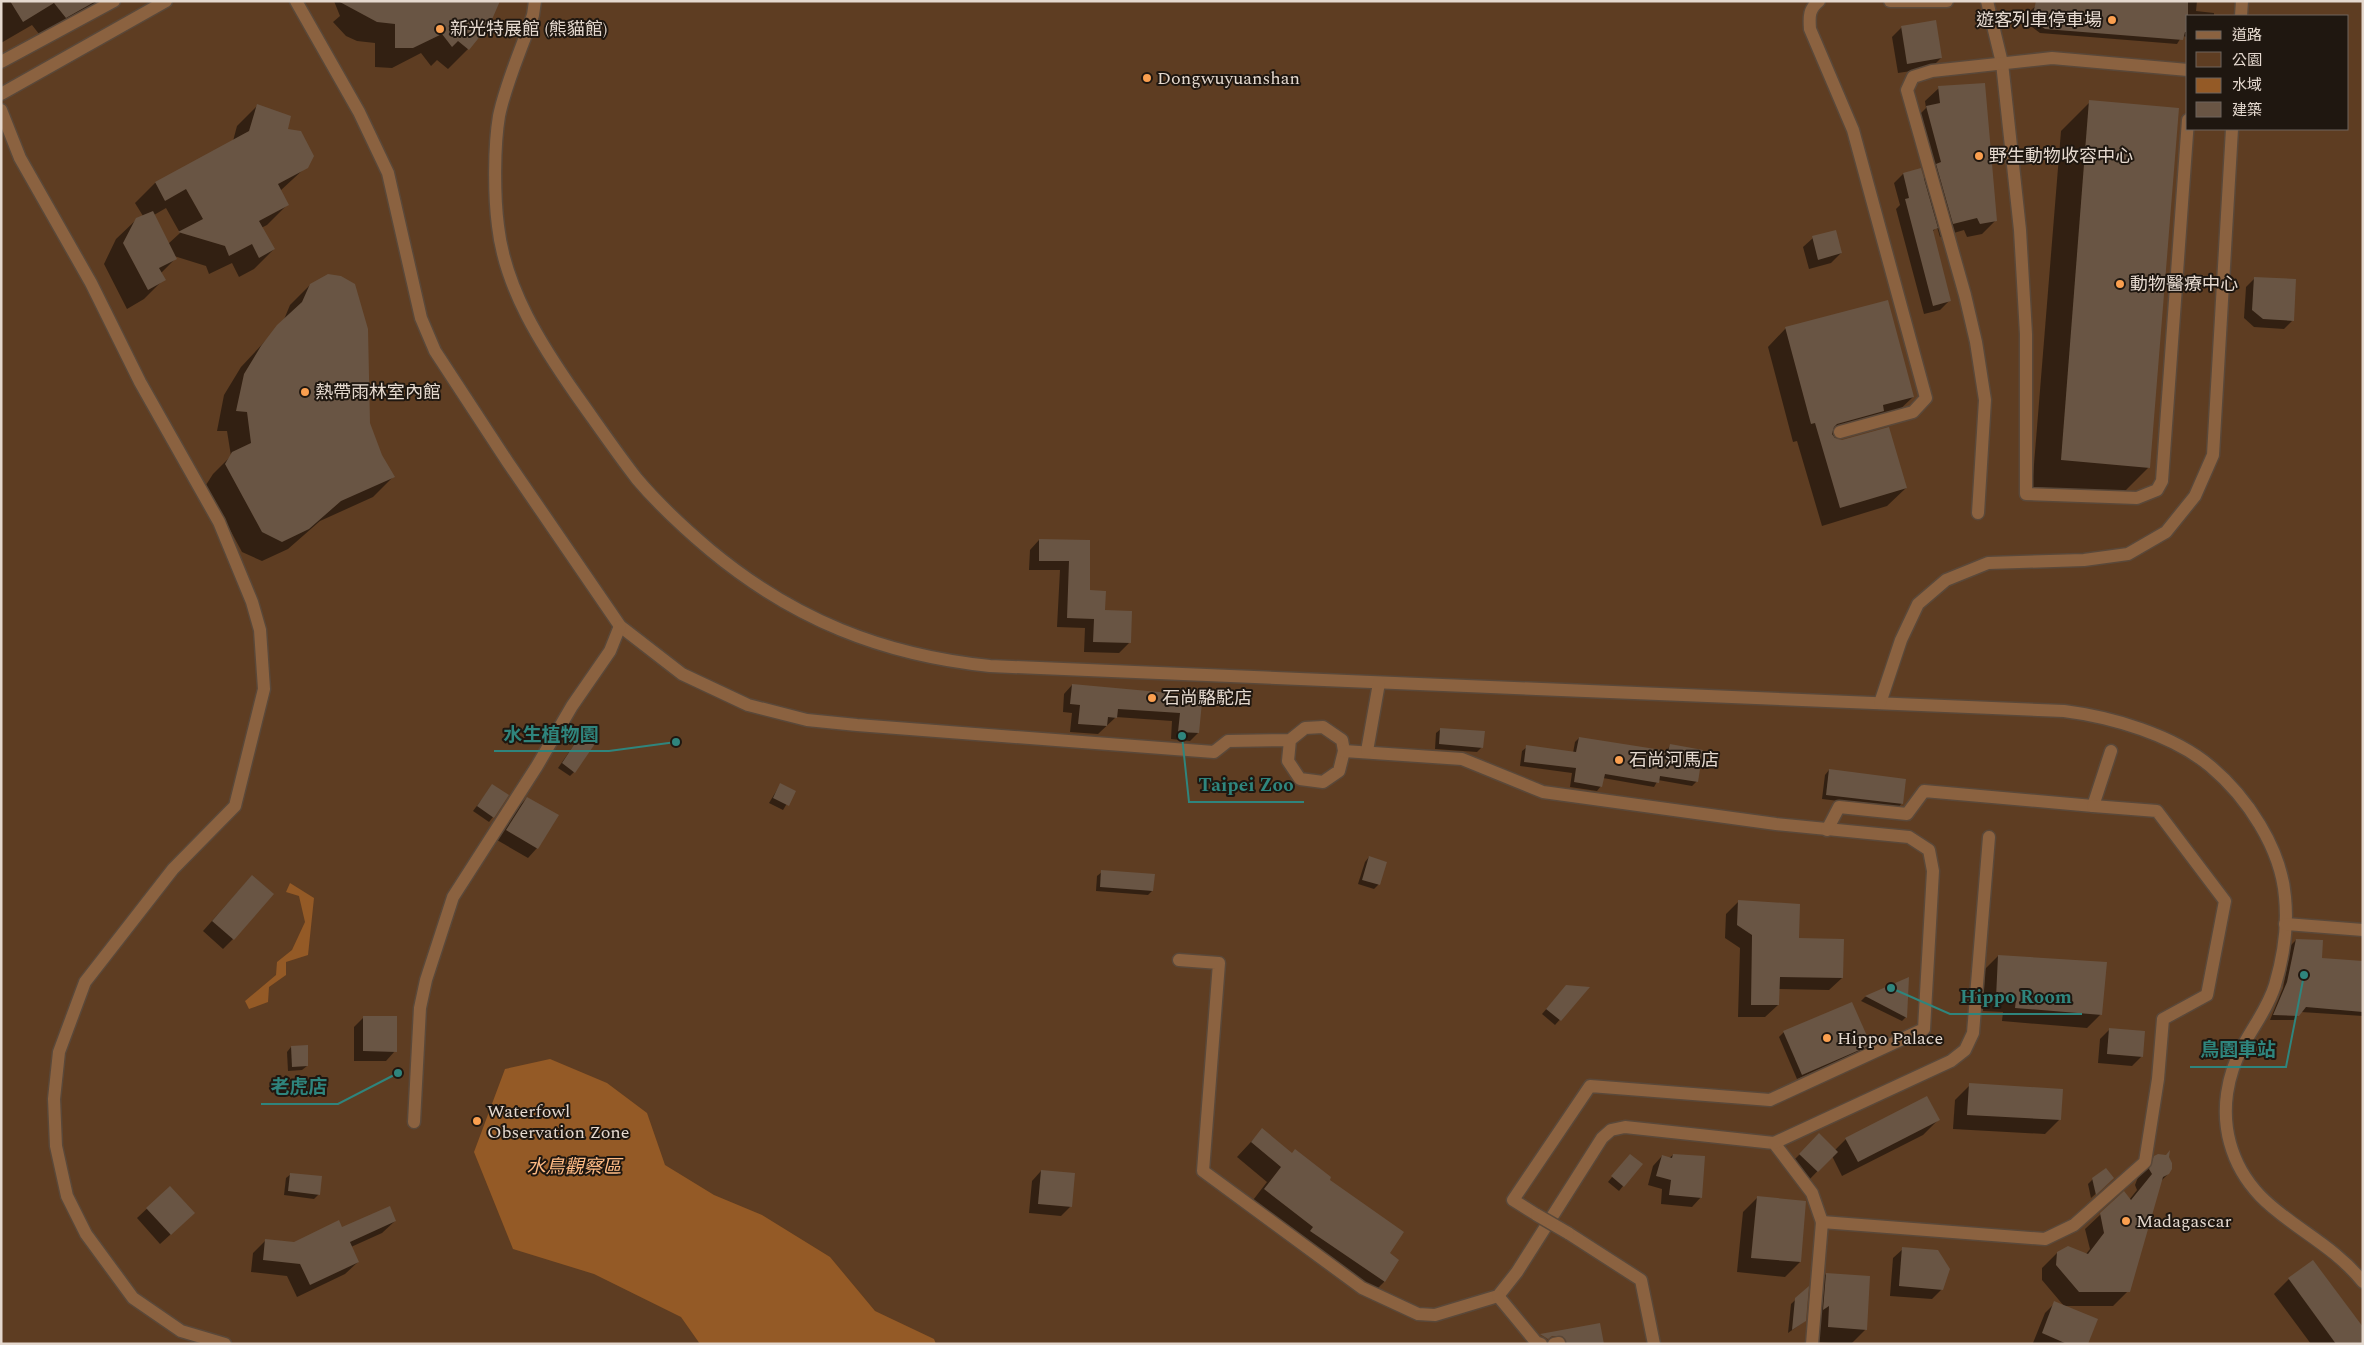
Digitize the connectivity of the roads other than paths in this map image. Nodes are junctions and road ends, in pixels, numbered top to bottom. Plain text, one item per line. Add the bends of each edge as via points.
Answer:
1 (114, 1) edge
2 (166, 1) edge
3 (296, 1) edge
4 (535, 1) edge
5 (1819, 1) edge
6 (1890, 1) edge
7 (1947, 1) edge
8 (1987, 1) edge
9 (2242, 1) edge
10 (1900, 2) edge
11 (2241, 15) edge
12 (1, 62) edge
13 (2002, 63) junction
14 (2186, 70) edge
15 (1, 94) edge
16 (1, 110) edge
17 (2187, 130) edge
18 (2232, 130) edge
19 (1840, 432) dead end
20 (1978, 513) dead end
21 (620, 626) junction
22 (1379, 683) junction
23 (1880, 703) junction
24 (1290, 740) junction
25 (1344, 751) junction
26 (1366, 751) junction
27 (2111, 751) dead end
28 (2093, 806) junction
29 (1827, 830) junction
30 (1989, 837) dead end
31 (2285, 924) junction
32 (2363, 930) edge
33 (1179, 960) dead end
34 (414, 1122) dead end
35 (1774, 1143) junction
36 (1822, 1222) junction
37 (2363, 1282) edge
38 (1498, 1296) junction
39 (225, 1344) edge
40 (1542, 1344) edge
41 (1654, 1344) edge
42 (1812, 1344) edge

1 - 12 street
2 - 15 street
3 - 21 street via 359,112 388,173 421,318 436,351 506,461
4 - 22 street via 503,100 497,136 498,227 512,277 537,336 633,473 678,523 737,572 779,601 825,624 907,653 957,663
5 - 19 street via 1812,7 1810,29 1853,130 1926,398 1913,412
6 - 10 street
7 - 10 street
8 - 13 street
9 - 11 street
13 - 14 street via 2052,58
13 - 17 street via 2020,230 2026,334 2026,494 2137,498 2157,490 2162,481
13 - 20 street via 1932,71 1913,77 1907,90 1976,342 1985,400
16 - 39 street via 20,158 219,522 260,630 264,689 235,806 173,869 86,982 59,1052 54,1099 56,1146 67,1196 86,1234 133,1298 181,1331
18 - 23 street via 2212,455 2195,496 2166,532 2128,554 2084,560 1988,563 1946,580 1918,604 1901,640
21 - 24 street via 682,674 748,705 807,720 1214,752 1228,741
21 - 34 street via 610,651 453,897 420,1008
22 - 23 street
22 - 26 street
23 - 31 street via 2088,714 2180,746 2210,765 2237,792 2254,817 2278,866 2285,896
24 - 25 street via 1305,728 1323,727 1342,740
24 - 25 street via 1288,761 1300,778 1323,782 1339,771
25 - 26 street
26 - 29 street via 1462,759 1543,792
27 - 28 street
28 - 29 street via 1924,791 1907,814 1839,807
28 - 36 street via 2157,811 2225,901 2207,995 2162,1018 2158,1079 2145,1162 2074,1225 2045,1239
29 - 41 street, bridge via 1909,837 1929,850 1933,871 1924,1029 1770,1100 1590,1086 1514,1200 1641,1280
30 - 35 street via 1973,1034 1965,1050 1951,1061
31 - 32 street
31 - 37 street via 2272,995 2233,1068 2227,1092 2226,1117 2230,1143 2253,1190 2263,1201 2349,1264
33 - 38 street via 1219,963 1203,1171 1362,1288 1396,1305 1418,1314 1434,1315
35 - 36 street via 1812,1192
35 - 38 street via 1625,1127 1611,1130 1602,1138 1517,1272
36 - 42 street
38 - 40 street via 1536,1342

